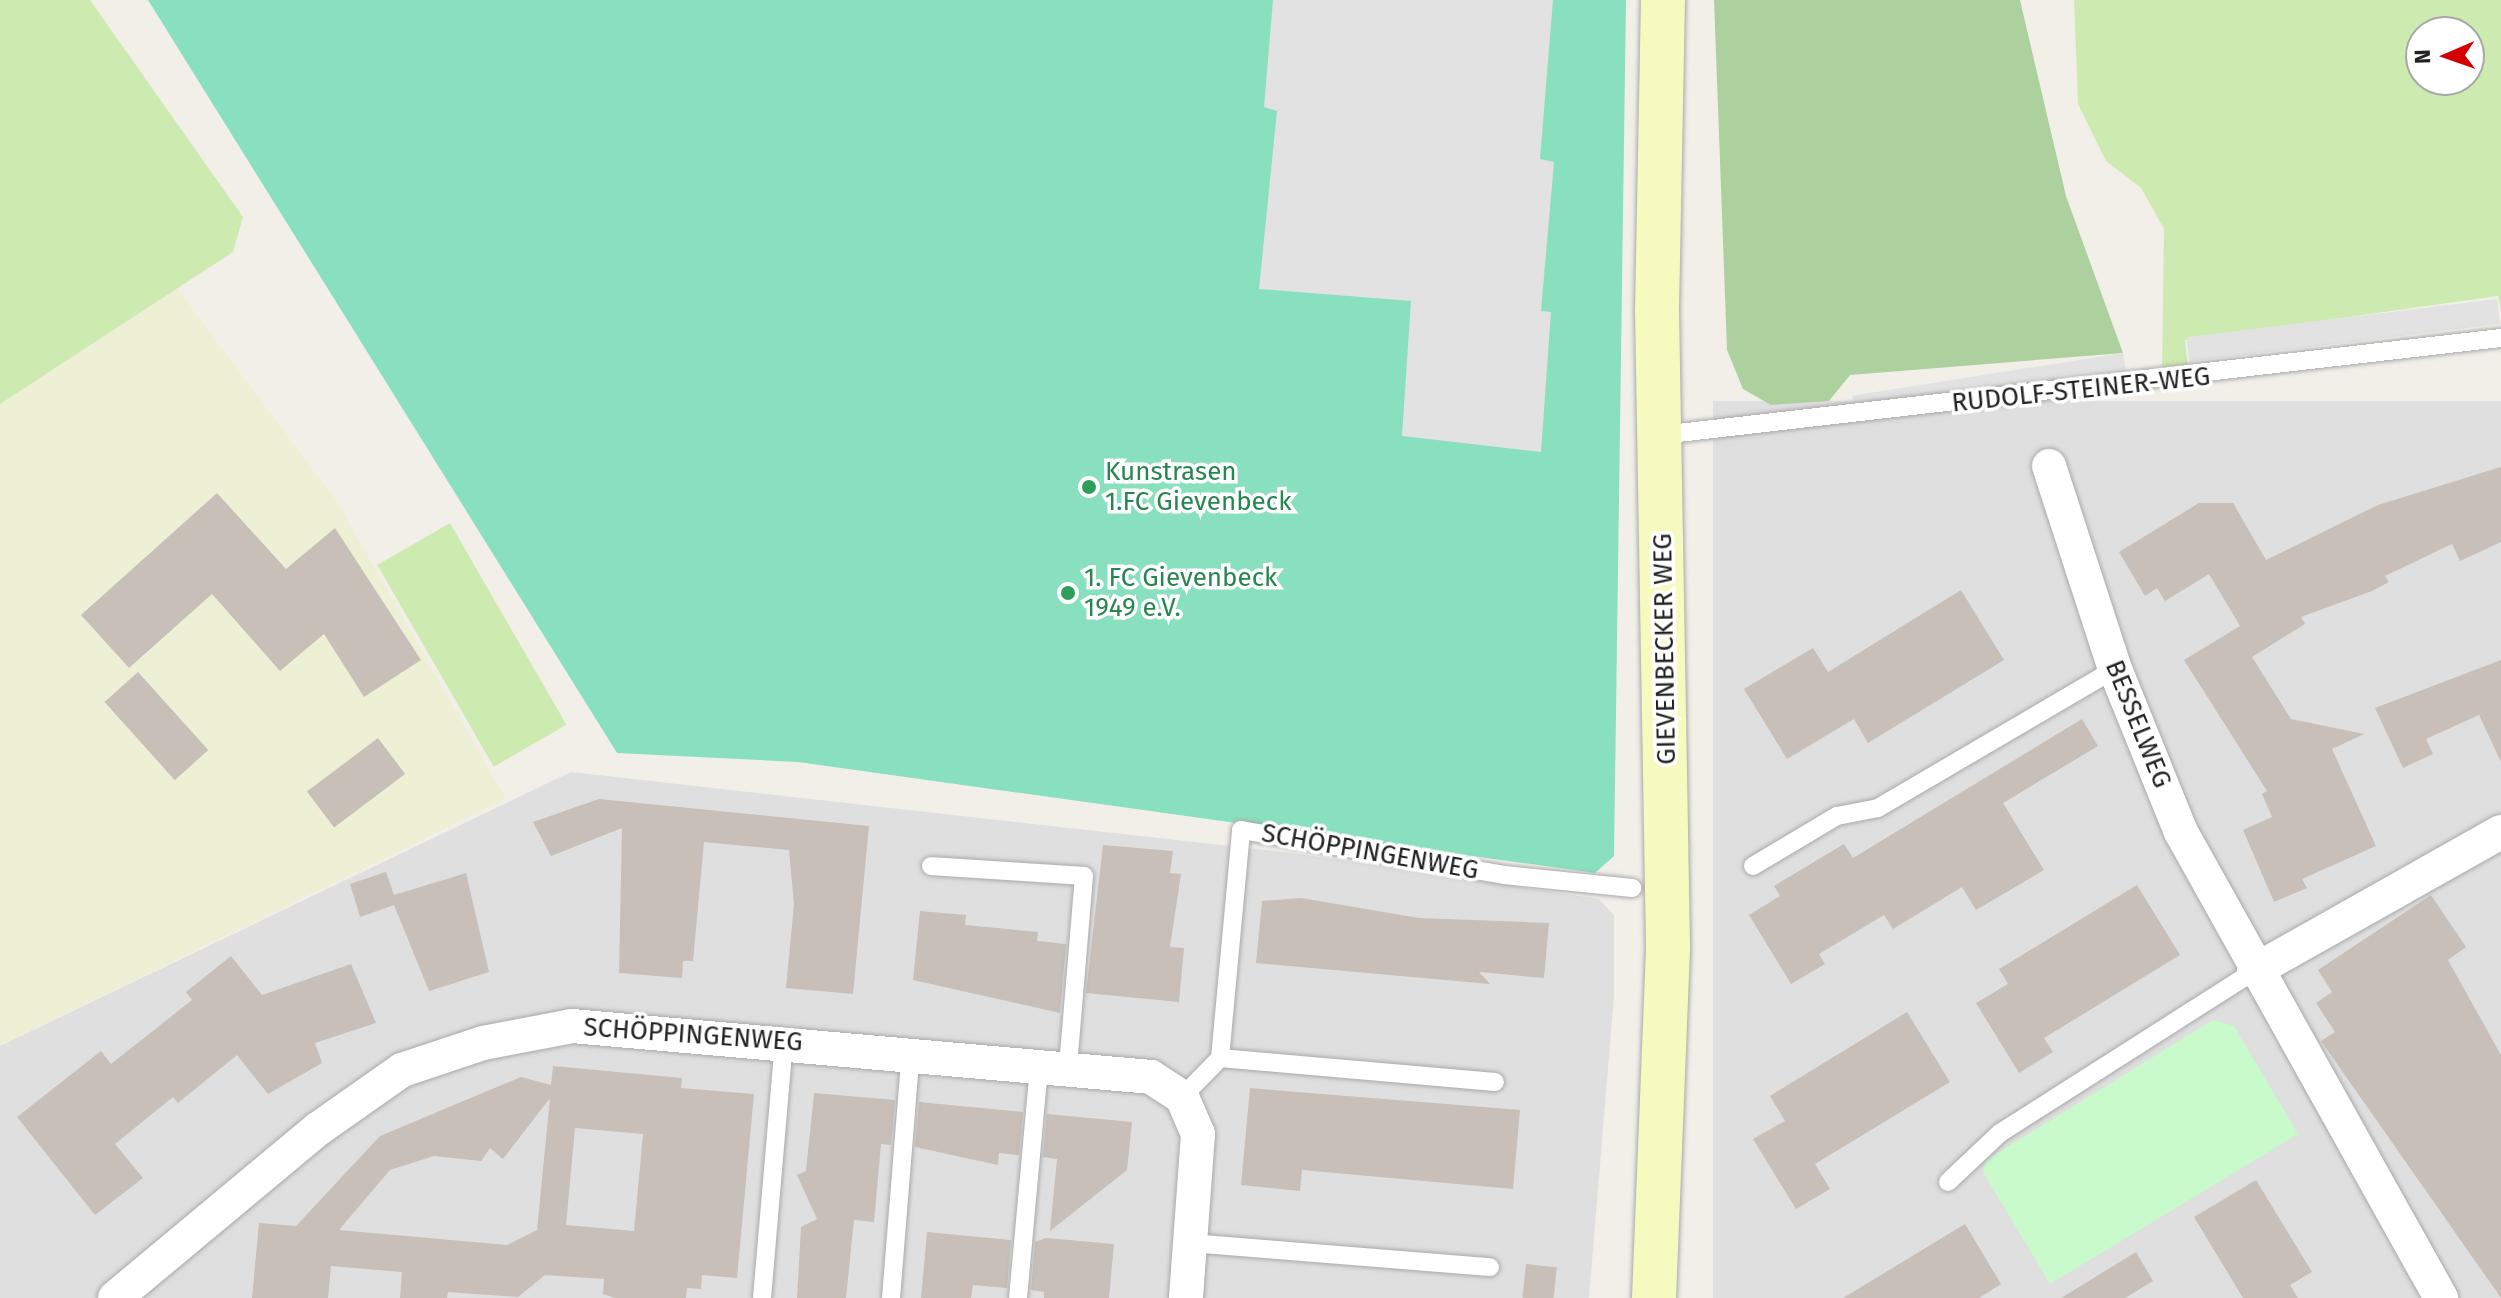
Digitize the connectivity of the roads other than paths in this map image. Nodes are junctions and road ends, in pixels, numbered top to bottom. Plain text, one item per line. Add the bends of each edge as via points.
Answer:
1 (1663, 0) edge
2 (2501, 338) edge
3 (1661, 435) junction
4 (2049, 466) dead end
5 (2115, 669) junction
6 (2501, 832) edge
7 (931, 866) dead end
8 (1753, 866) dead end
9 (1632, 888) dead end
10 (2254, 971) junction
11 (784, 1042) junction
12 (911, 1052) junction
13 (1220, 1058) junction
14 (1053, 1066) junction
15 (1495, 1082) dead end
16 (1182, 1097) junction
17 (1948, 1182) dead end
18 (1190, 1243) junction
19 (1490, 1267) dead end
20 (115, 1298) edge
21 (762, 1298) edge
22 (891, 1298) edge
23 (1018, 1298) edge
24 (1186, 1298) edge
25 (1654, 1298) edge
26 (2441, 1298) edge

1 - 3 main road, GIEVENBECKER WEG
2 - 3 lane, RUDOLF-STEINER-WEG
3 - 25 main road, GIEVENBECKER WEG via 1668,946
4 - 5 street, BESSELWEG
5 - 8 lane via 1878,808 1837,816
5 - 10 street, BESSELWEG via 2181,832
6 - 10 street
7 - 14 lane via 1084,876
9 - 13 lane, SCHÖPPINGENWEG via 1504,875 1241,830
10 - 17 lane via 2000,1133
10 - 26 street, BESSELWEG
11 - 12 street, SCHÖPPINGENWEG
11 - 20 street, SCHÖPPINGENWEG via 572,1026 483,1043 402,1070 318,1129
11 - 21 lane
12 - 14 street, SCHÖPPINGENWEG
12 - 22 lane
13 - 15 lane
13 - 16 lane
14 - 16 street, SCHÖPPINGENWEG via 1151,1077
14 - 23 lane
16 - 18 street via 1198,1134
18 - 19 lane
18 - 24 street

